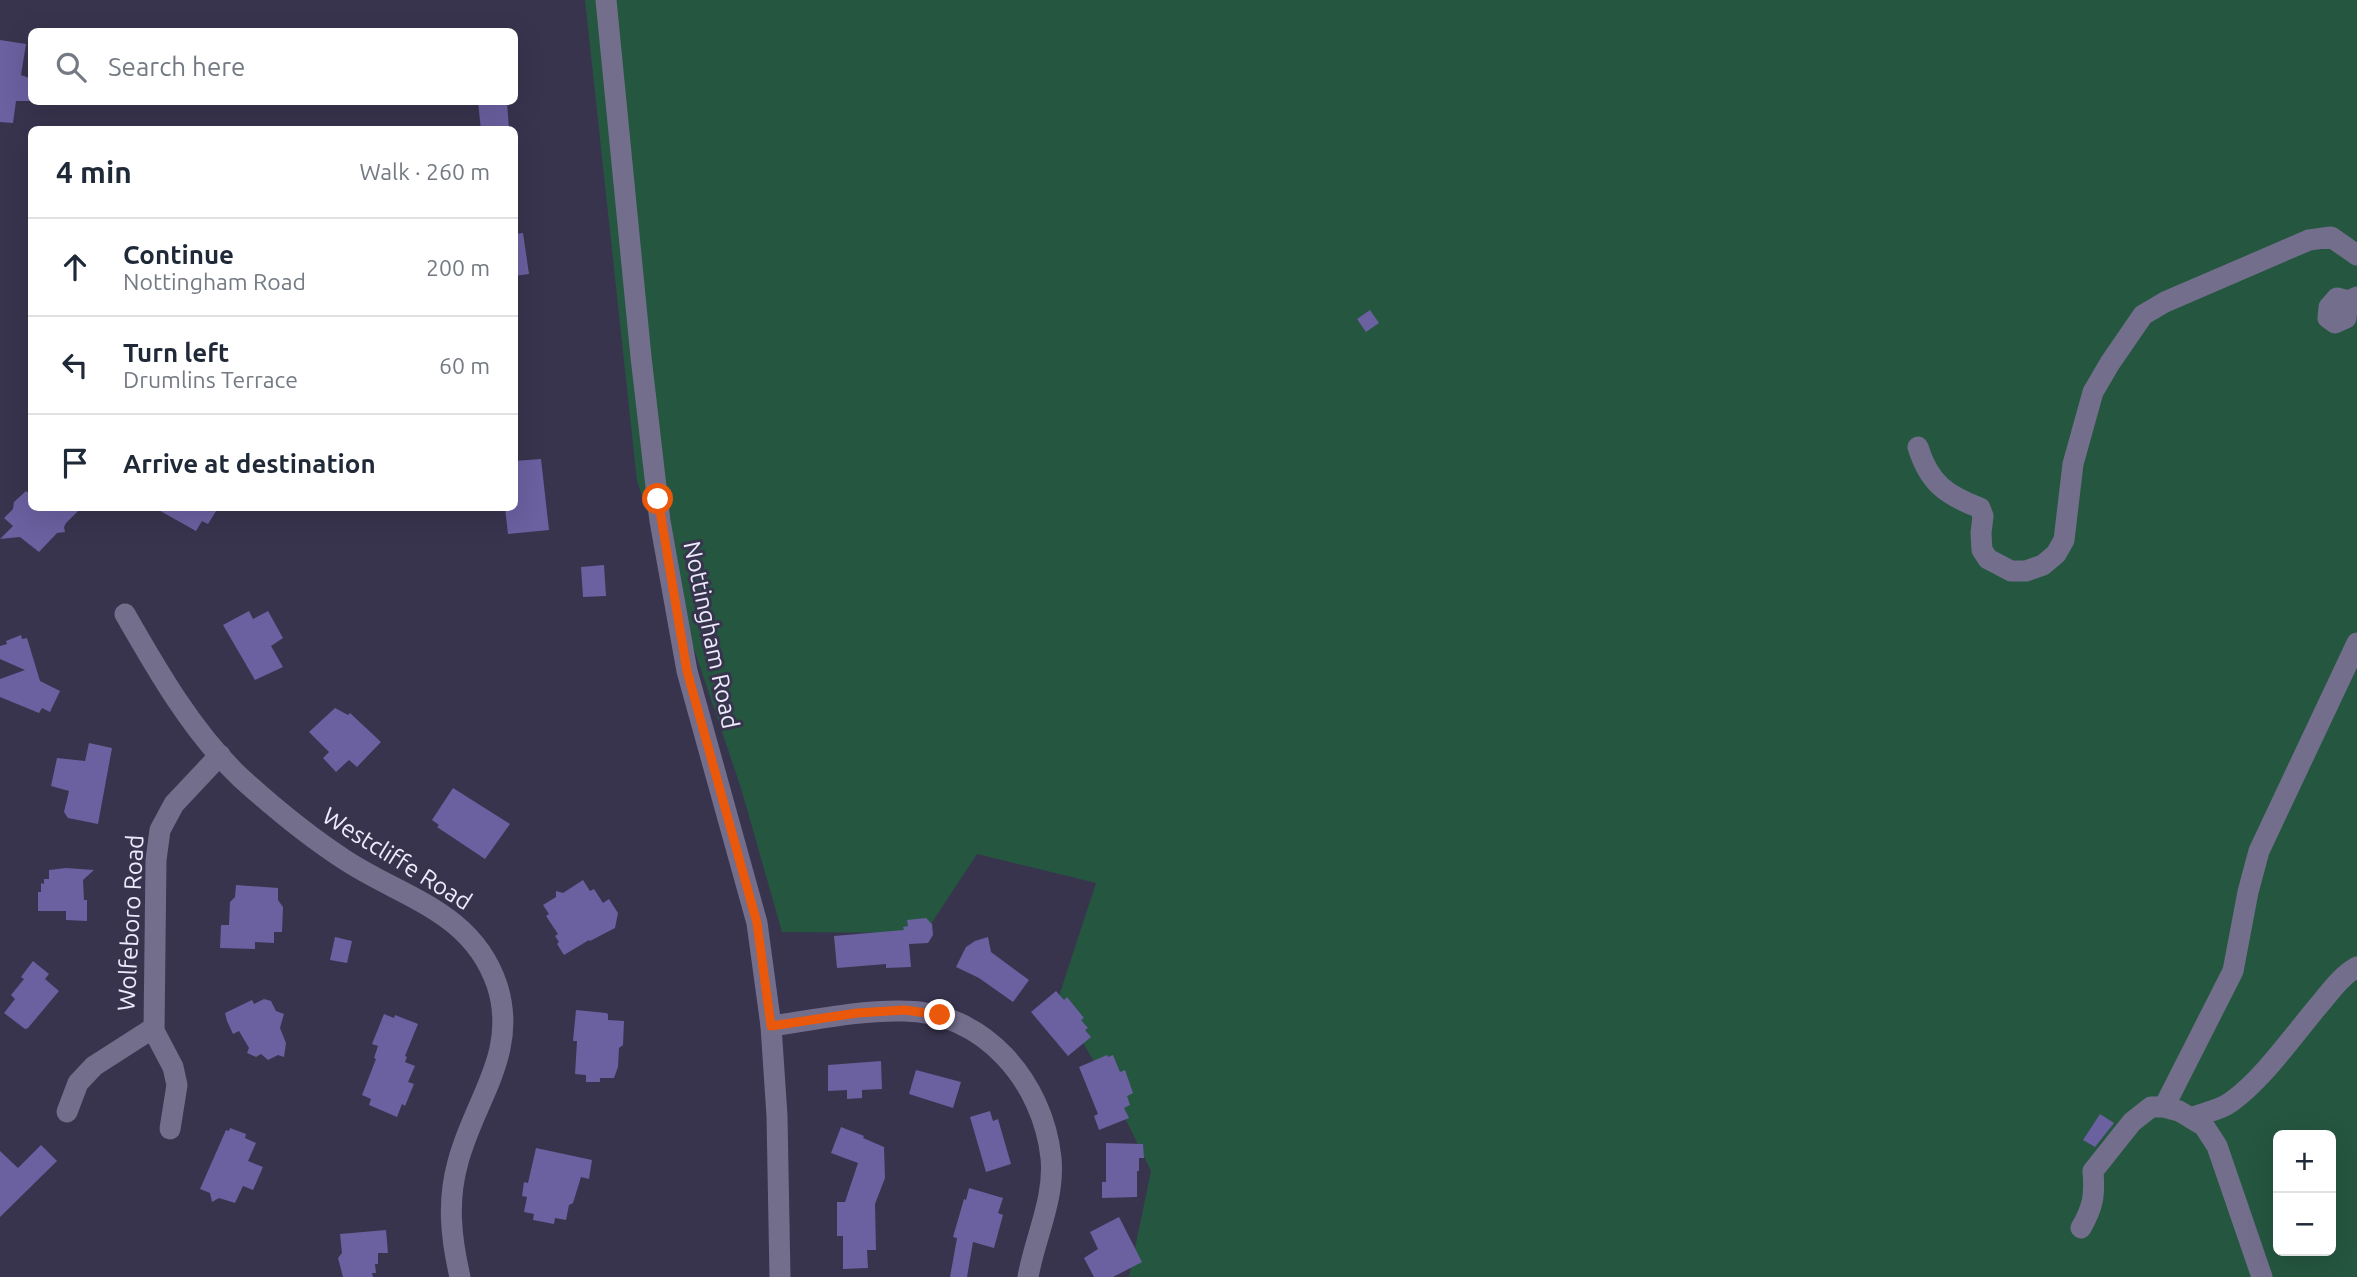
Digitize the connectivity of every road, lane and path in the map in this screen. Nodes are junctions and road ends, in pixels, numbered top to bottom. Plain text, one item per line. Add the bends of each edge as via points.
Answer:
1 (606, 0) edge
2 (2357, 255) edge
3 (1918, 447) dead end
4 (125, 614) dead end
5 (2357, 643) edge
6 (220, 755) junction
7 (2357, 967) edge
8 (771, 1026) junction
9 (153, 1031) junction
10 (2164, 1107) junction
11 (67, 1112) dead end
12 (2191, 1118) junction
13 (170, 1129) dead end
14 (2081, 1228) dead end
15 (460, 1277) edge
16 (780, 1277) edge
17 (1028, 1277) edge
18 (2262, 1277) edge

1 - 8 street, Nottingham Road via 660,521 687,671 757,923
2 - 3 street via 2332,237 2309,240 2143,315 2093,393 2073,464 2064,540 2043,565 2011,571 1988,559 1982,550 1980,508 1940,487 1924,467
4 - 6 street, Westcliffe Road via 158,671
5 - 10 street via 2259,851 2233,971
6 - 9 street, Wolfeboro Road via 174,804 160,830
6 - 15 street, Westcliffe Road via 300,829 460,927 496,983 503,1031 499,1058 458,1161 450,1204
7 - 12 street via 2335,985 2232,1102
8 - 16 street, Nottingham Road
8 - 17 street via 905,1010 940,1015 1009,1058 1026,1080 1043,1117 1051,1159 1048,1204
9 - 11 street, Wolfeboro Road via 94,1066 78,1083
9 - 13 street, Wolfeboro Road via 177,1085
10 - 12 street
10 - 14 street via 2151,1107 2132,1122 2093,1171 2094,1200
12 - 18 street via 2204,1126 2217,1146

